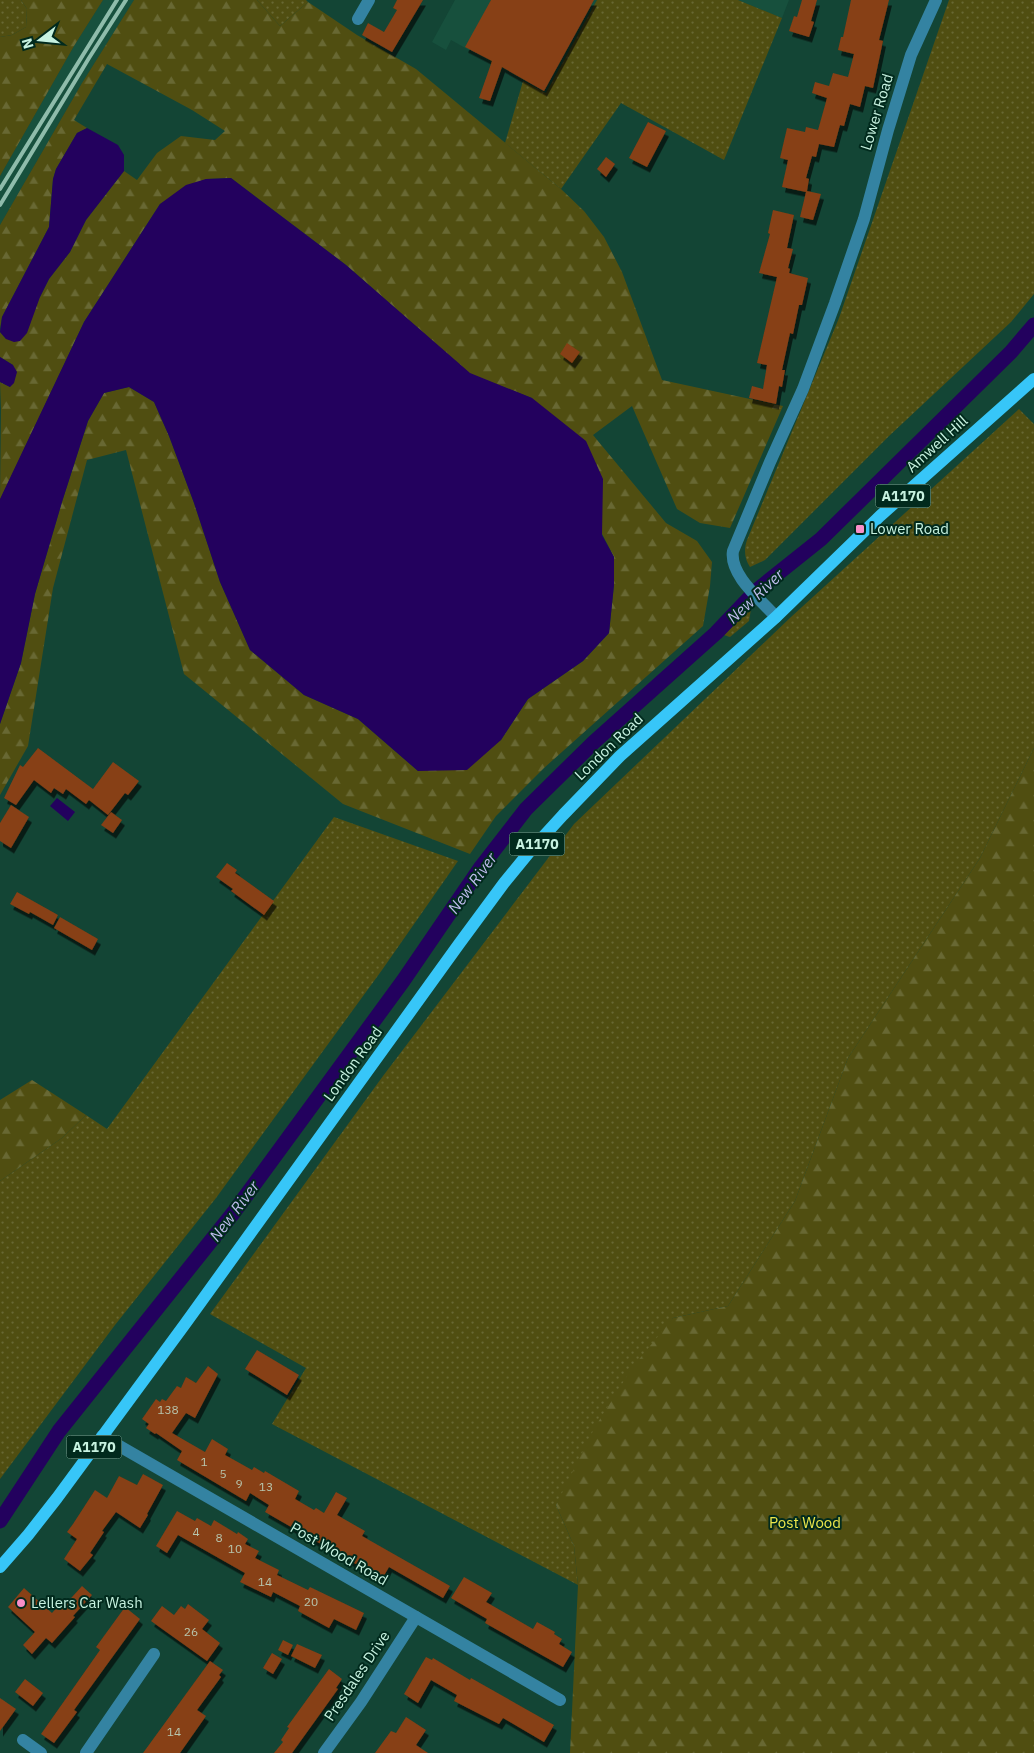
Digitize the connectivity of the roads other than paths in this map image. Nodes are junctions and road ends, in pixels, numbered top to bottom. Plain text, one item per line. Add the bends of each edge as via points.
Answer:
1 (369, 0) edge
2 (936, 0) edge
3 (358, 19) dead end
4 (1034, 379) edge
5 (776, 617) junction
6 (102, 1436) junction
7 (0, 1567) edge
8 (416, 1617) junction
9 (154, 1654) dead end
10 (560, 1700) dead end
11 (23, 1740) dead end
12 (41, 1753) edge
13 (86, 1753) edge
14 (324, 1753) edge

1 - 3 street
2 - 5 street, Lower Road via 911,55 864,219 803,390 733,551 734,568
4 - 5 main road, Amwell Hill / A1170 via 880,516
5 - 6 main road, London Road / A1170 via 620,756 509,876
6 - 7 main road, London Road / A1170
6 - 8 street, Post Wood Road
8 - 10 street, Post Wood Road
8 - 14 street, Presdales Drive via 362,1702
9 - 13 street
11 - 12 street

